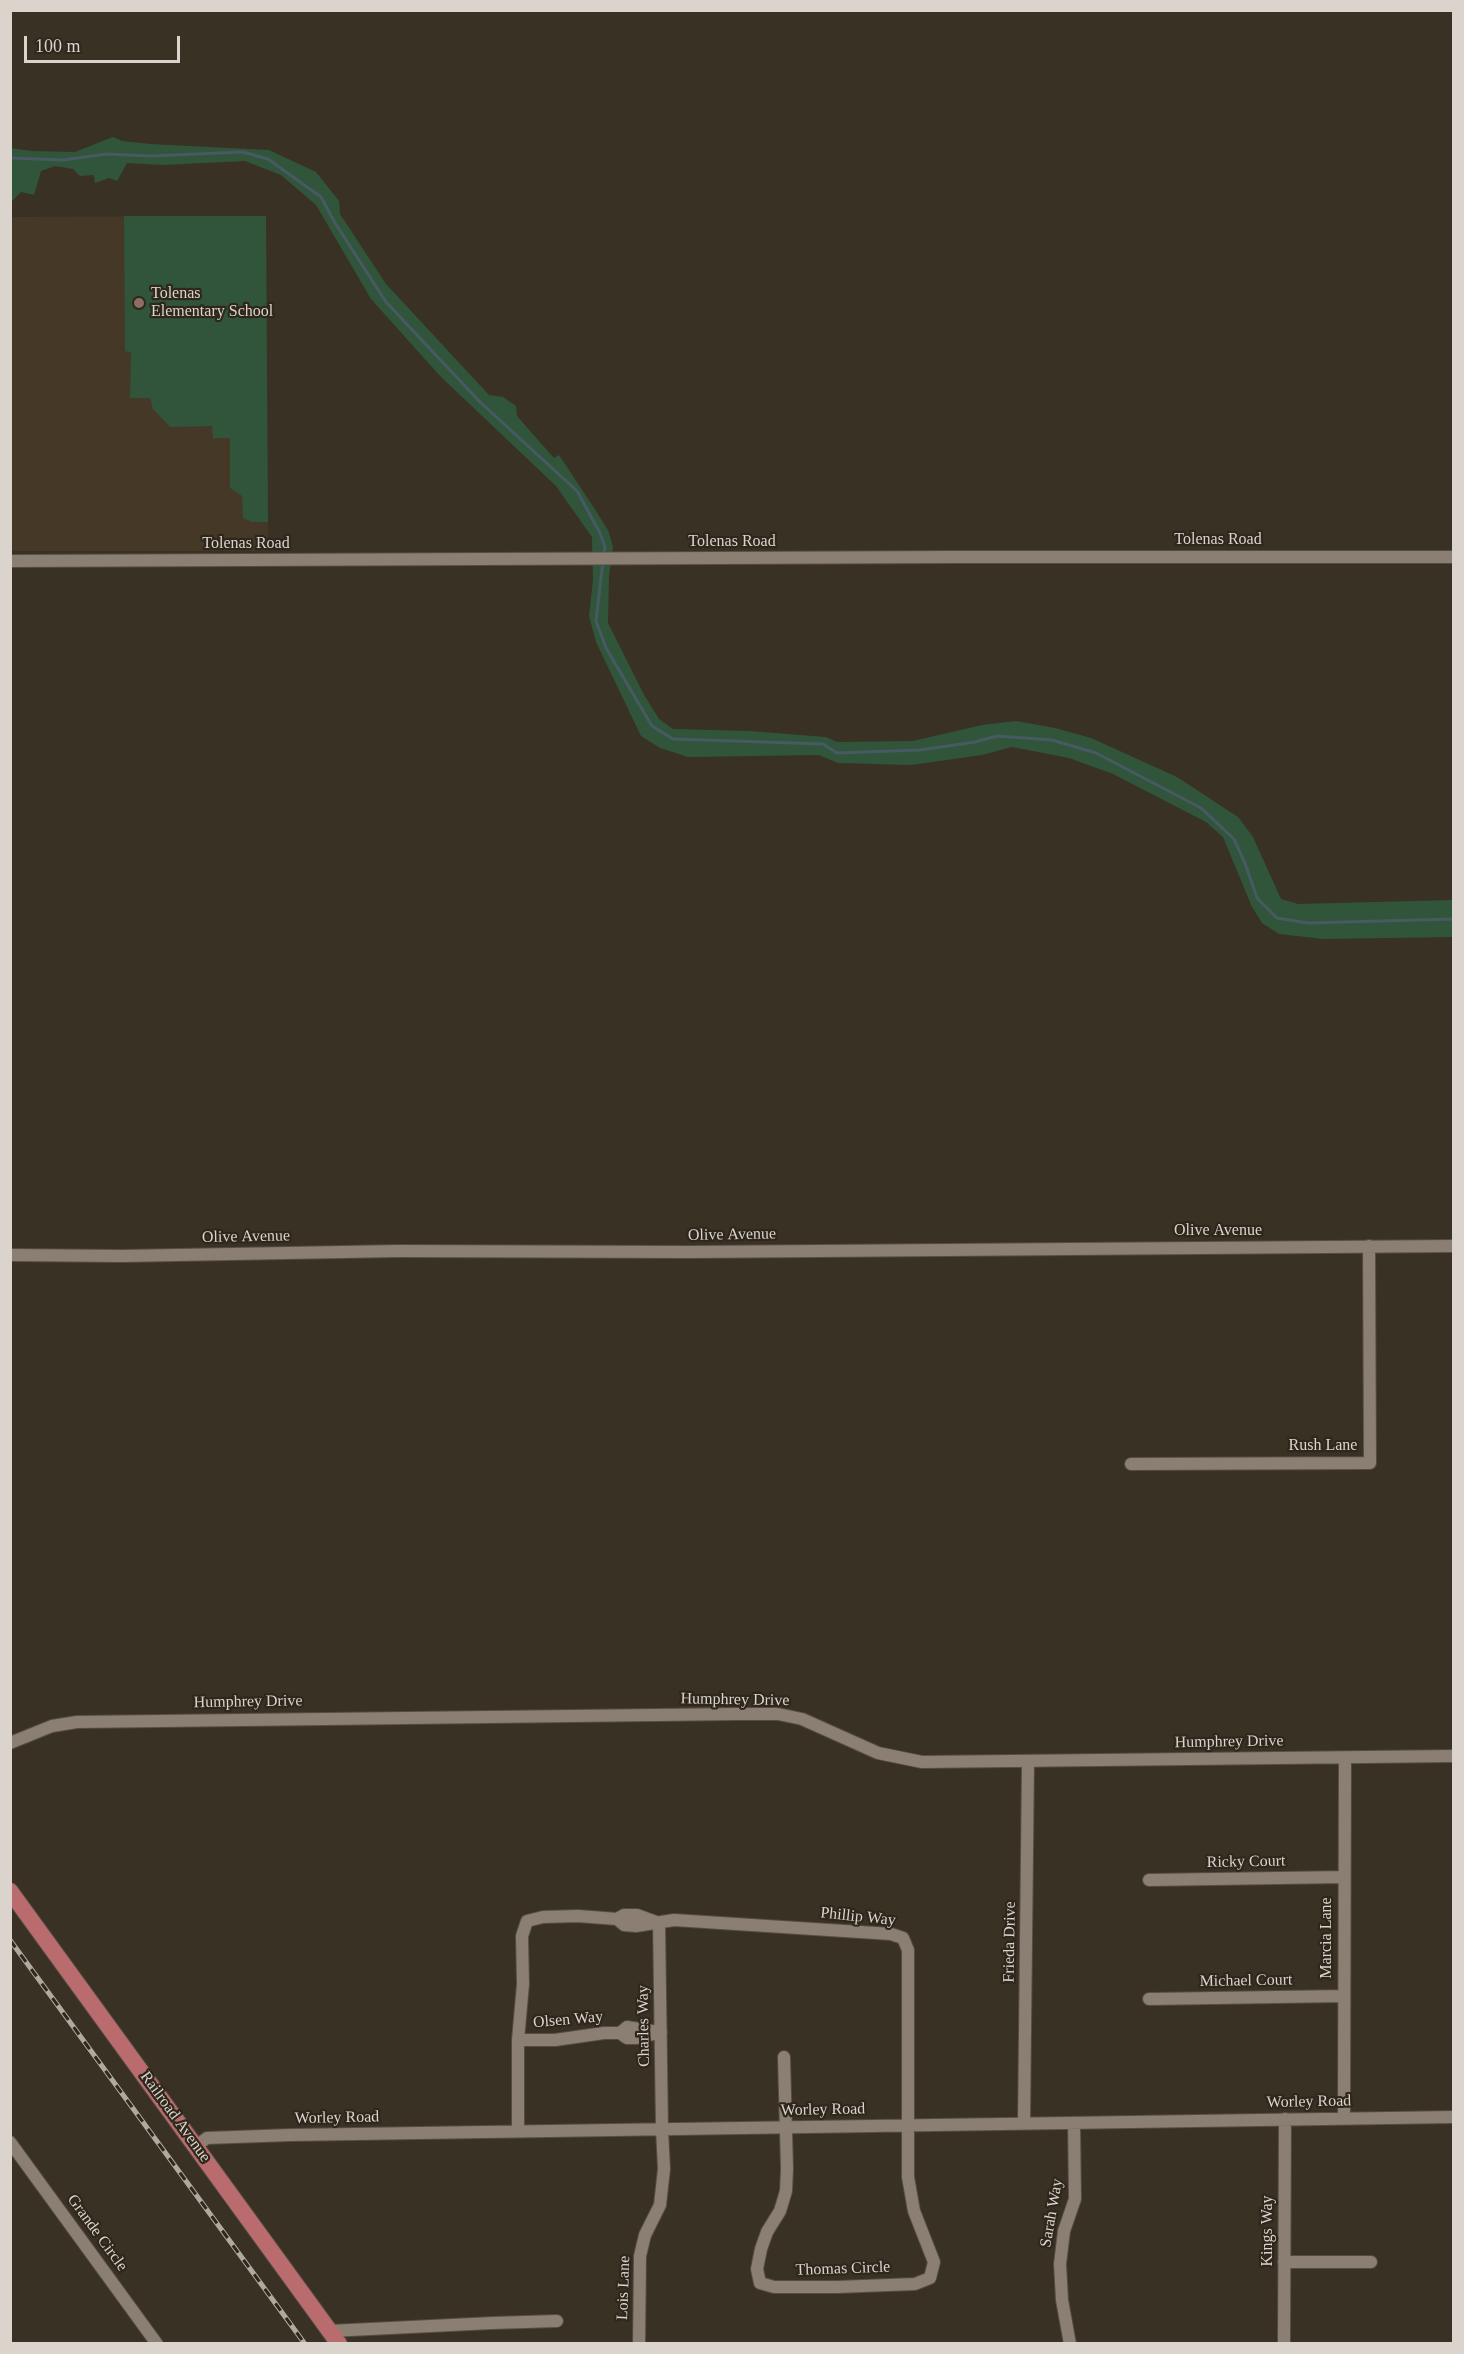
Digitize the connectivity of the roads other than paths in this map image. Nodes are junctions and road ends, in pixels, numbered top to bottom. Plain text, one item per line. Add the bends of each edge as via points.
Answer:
1 (1454, 557) edge
2 (10, 561) edge
3 (1369, 1246) junction
4 (1454, 1246) edge
5 (10, 1255) edge
6 (1131, 1464) dead end
7 (10, 1743) edge
8 (1454, 1756) edge
9 (1345, 1758) junction
10 (1028, 1761) junction
11 (1344, 1877) junction
12 (1149, 1880) dead end
13 (10, 1891) edge
14 (658, 1923) junction
15 (1343, 1996) junction
16 (1149, 2000) dead end
17 (661, 2032) junction
18 (518, 2040) junction
19 (784, 2057) dead end
20 (1454, 2117) edge
21 (1344, 2118) junction
22 (1285, 2119) junction
23 (1024, 2123) junction
24 (1074, 2123) junction
25 (907, 2126) junction
26 (785, 2127) junction
27 (662, 2129) junction
28 (518, 2131) junction
29 (10, 2142) edge
30 (196, 2146) junction
31 (1284, 2262) junction
32 (1371, 2262) dead end
33 (557, 2321) dead end
34 (334, 2337) edge
35 (157, 2343) edge
36 (639, 2343) edge
37 (1070, 2343) edge
38 (1284, 2343) edge

1 - 2 street, Tolenas Road
3 - 4 street, Olive Avenue
3 - 5 street, Olive Avenue
3 - 6 street, Rush Lane via 1370,1463
7 - 10 street, Humphrey Drive via 52,1726 76,1722 778,1714 802,1719 878,1753 922,1762
8 - 9 street, Humphrey Drive
9 - 10 street, Humphrey Drive
9 - 11 street, Marcia Lane
10 - 23 street, Frieda Drive
11 - 12 street, Ricky Court
11 - 15 street, Marcia Lane
13 - 30 main road, Railroad Avenue
14 - 17 street, Charles Way
14 - 18 street, Phillip Way via 636,1926 624,1925 617,1919 543,1917 527,1921 522,1936
14 - 25 street, Phillip Way via 674,1920 891,1934 903,1938 908,1950
15 - 16 street, Michael Court
15 - 21 street, Marcia Lane
17 - 18 street, Olsen Way via 638,2038 604,2033 555,2040
17 - 27 street, Charles Way
18 - 28 street, Phillip Way
19 - 26 street
20 - 21 street, Worley Road
21 - 22 street, Worley Road
22 - 24 street, Worley Road
22 - 31 street, Kings Way
23 - 24 street, Worley Road
23 - 25 street, Worley Road
24 - 37 street, Sarah Way via 1075,2199 1064,2231 1060,2264
25 - 26 street, Worley Road
25 - 26 street, Thomas Circle via 908,2177 914,2211 934,2262 930,2278 915,2284 774,2288 760,2283 757,2269 764,2241 786,2191
26 - 27 street, Worley Road
27 - 28 street, Worley Road
27 - 36 street, Lois Lane via 664,2169 660,2205 645,2235 640,2256
28 - 30 street, Worley Road via 207,2138
29 - 35 street, Grande Circle
30 - 34 main road, Railroad Avenue
31 - 32 street
31 - 38 street, Kings Way
33 - 34 street

